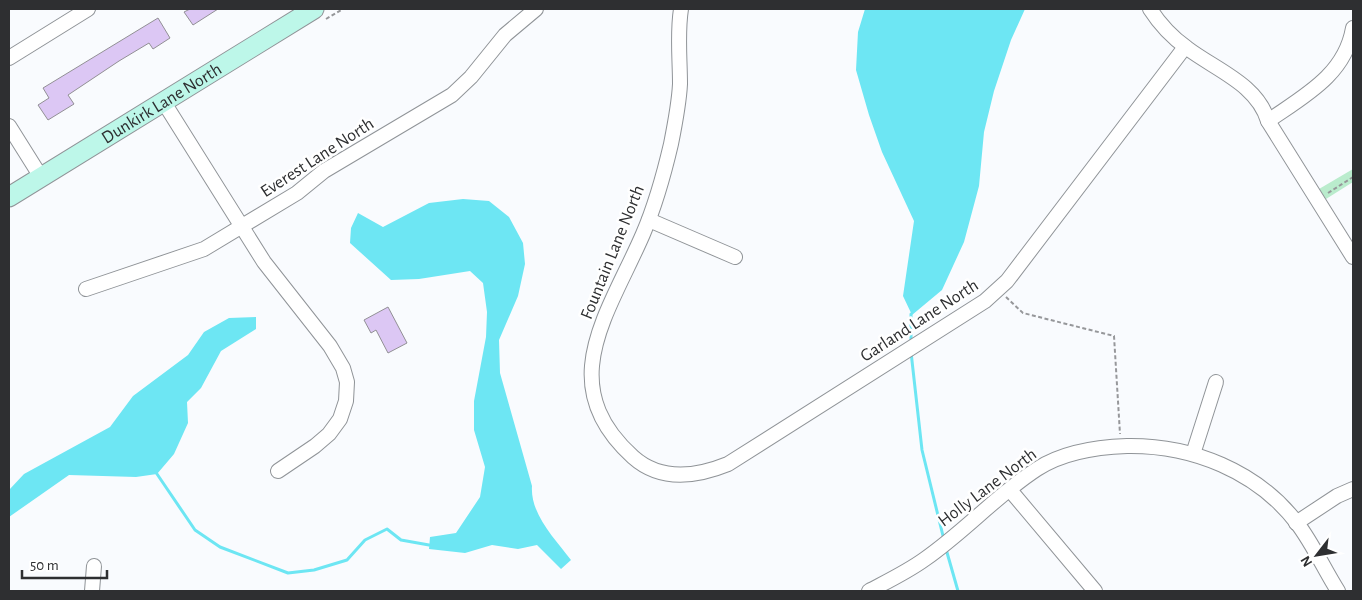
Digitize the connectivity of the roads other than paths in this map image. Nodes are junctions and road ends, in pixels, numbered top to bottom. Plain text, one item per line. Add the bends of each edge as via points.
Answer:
1 (88, 9) edge
2 (314, 9) edge
3 (536, 9) edge
4 (681, 9) edge
5 (1150, 9) edge
6 (1353, 28) edge
7 (1185, 47) junction
8 (9, 58) edge
9 (163, 101) junction
10 (1268, 121) junction
11 (9, 126) edge
12 (40, 177) junction
13 (9, 197) edge
14 (648, 220) junction
15 (242, 227) junction
16 (736, 257) dead end
17 (1353, 257) edge
18 (86, 289) dead end
19 (1216, 382) dead end
20 (1193, 454) junction
21 (278, 471) dead end
22 (668, 474) joint
23 (1353, 489) edge
24 (1010, 490) junction
25 (1296, 523) junction
26 (94, 566) dead end
27 (92, 591) edge
28 (869, 591) edge
29 (1095, 591) edge
30 (1338, 591) edge

1 - 8 street
2 - 9 street, Dunkirk Lane North
3 - 15 street, Everest Lane North via 505,35 452,95 324,171 297,193
4 - 14 street, Fountain Lane North via 677,115
5 - 7 street via 1165,29
6 - 10 street via 1335,71 1321,85
7 - 10 street via 1245,87 1264,108
7 - 22 street, Garland Lane North via 998,289 960,318 728,464 689,476
9 - 12 street, Dunkirk Lane North
9 - 15 street
10 - 17 street
11 - 12 street
12 - 13 street, Dunkirk Lane North
14 - 16 street
14 - 22 street, Fountain Lane North via 597,337 591,377 594,397 612,434 636,460
15 - 18 street, Everest Lane North via 185,257
15 - 21 street via 264,262 330,346 347,382 346,401 340,419 329,434
19 - 20 street
20 - 24 street, Holly Lane North via 1149,446 1077,452 1038,468
20 - 25 street, Holly Lane North via 1231,468 1255,484
23 - 25 street
24 - 28 street, Holly Lane North via 925,559
24 - 29 street
25 - 30 street, Holly Lane North
26 - 27 street

